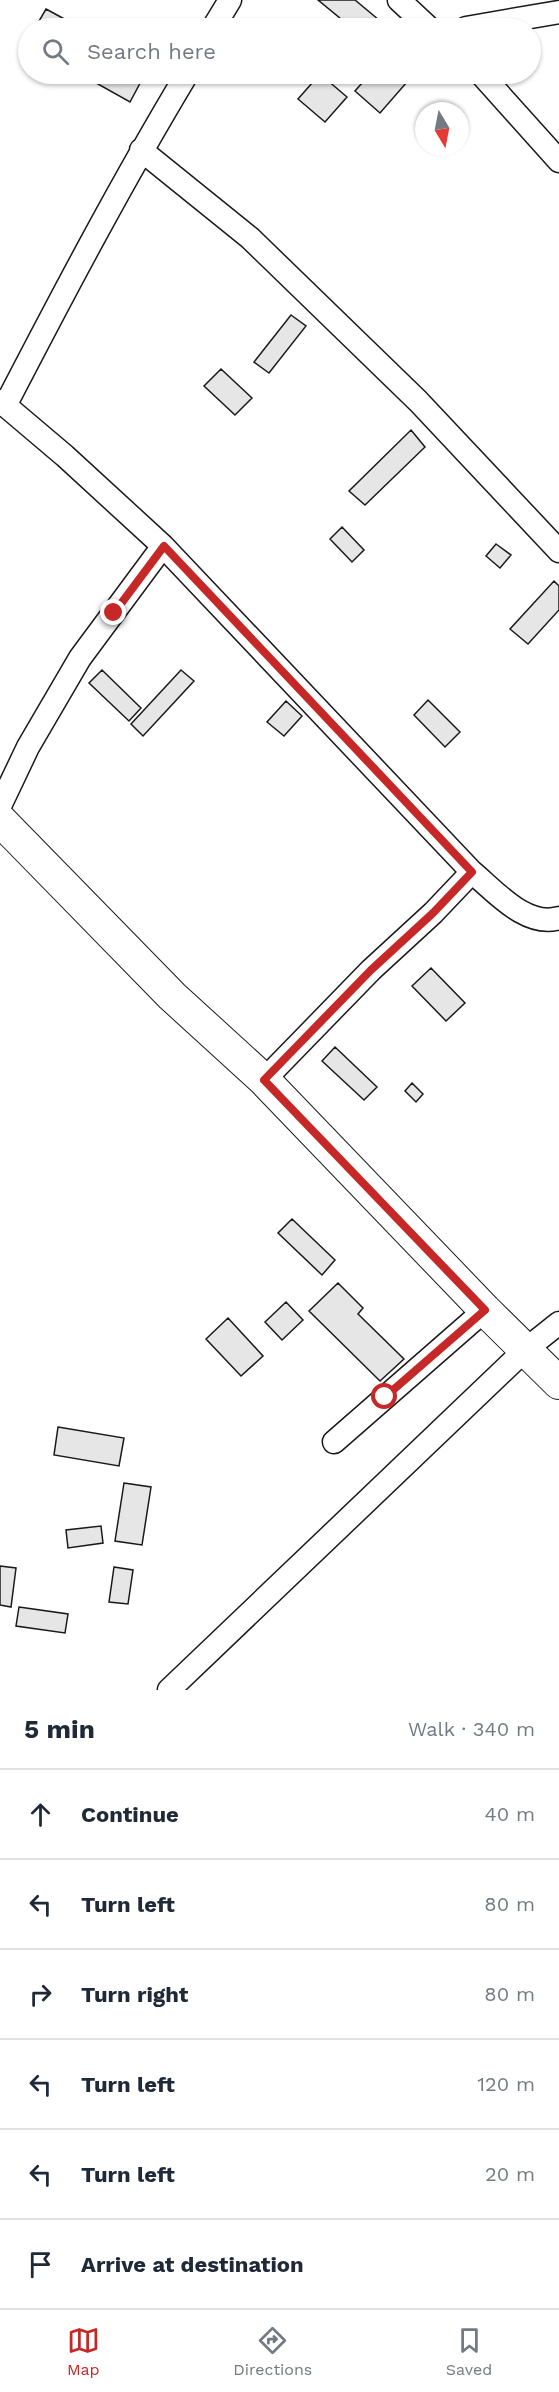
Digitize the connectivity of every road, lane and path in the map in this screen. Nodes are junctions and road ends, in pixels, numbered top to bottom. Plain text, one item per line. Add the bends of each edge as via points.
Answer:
1 (230, 0) edge
2 (399, 0) edge
3 (559, 12) edge
4 (219, 18) edge
5 (418, 18) edge
6 (524, 18) edge
7 (180, 84) edge
8 (490, 84) edge
9 (141, 150) junction
10 (559, 161) edge
11 (3, 403) edge
12 (164, 546) junction
13 (559, 551) edge
14 (0, 806) edge
15 (0, 820) edge
16 (472, 872) junction
17 (559, 918) edge
18 (264, 1080) junction
19 (485, 1310) junction
20 (559, 1323) edge
21 (525, 1350) junction
22 (559, 1383) edge
23 (334, 1442) dead end
24 (169, 1690) edge

1 - 4 street
2 - 5 street
3 - 6 street
7 - 9 street
8 - 10 street
9 - 11 street
9 - 13 street via 250,238 418,400
11 - 12 street
12 - 14 street via 80,658 28,747
12 - 16 street
15 - 18 street via 172,996
16 - 17 street via 518,911 548,921
16 - 18 street
18 - 19 street
19 - 21 street
19 - 23 street
20 - 21 street
21 - 22 street
21 - 24 street

